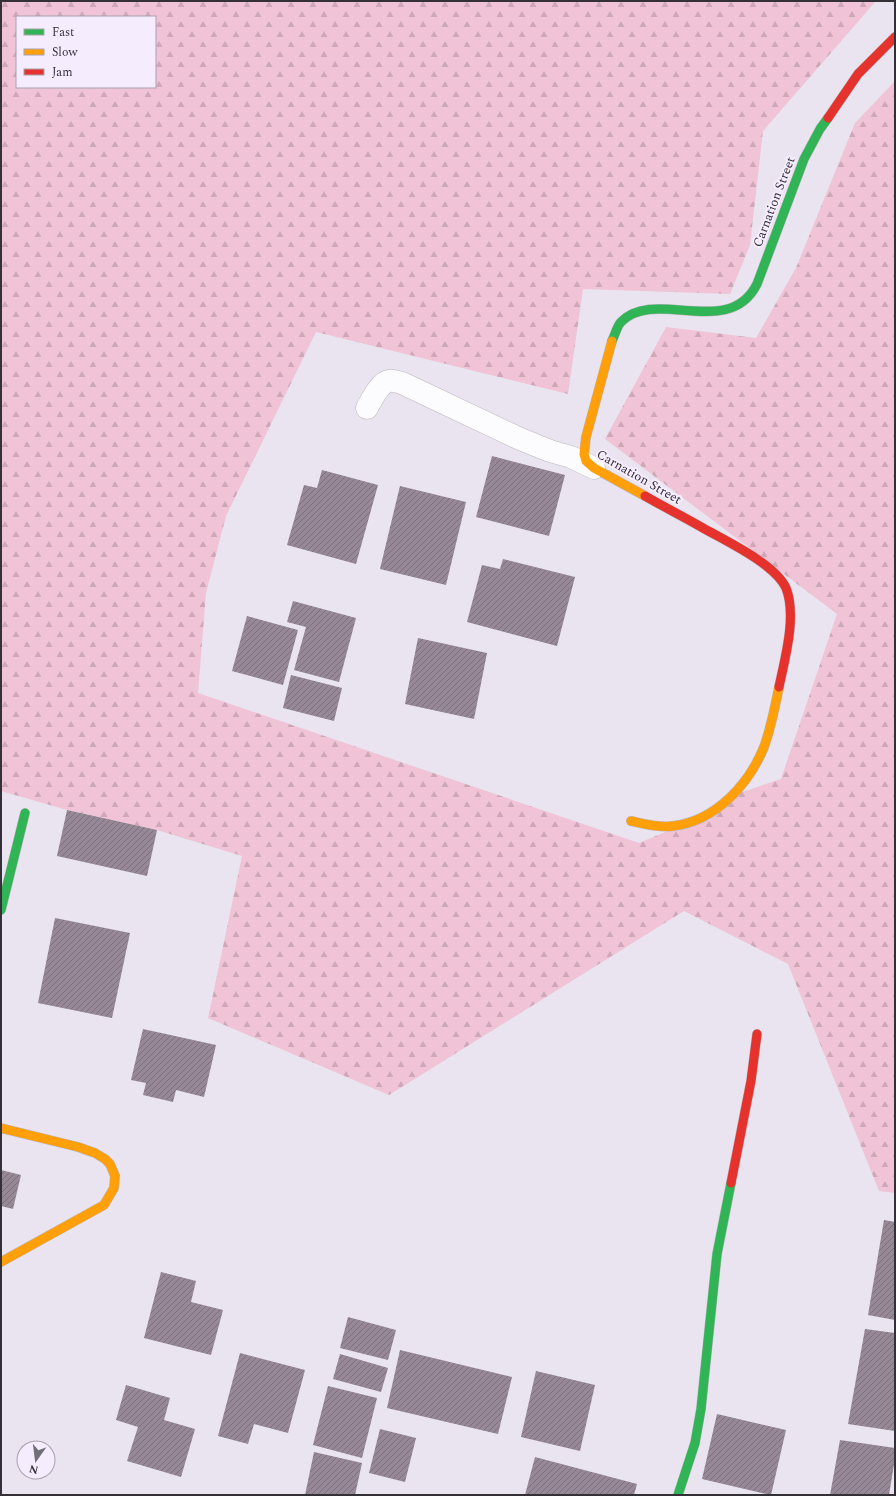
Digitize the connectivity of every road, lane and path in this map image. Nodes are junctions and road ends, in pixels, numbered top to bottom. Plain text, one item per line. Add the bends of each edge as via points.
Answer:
1 (895, 37) edge
2 (367, 408) dead end
3 (594, 468) junction
4 (25, 813) dead end
5 (631, 821) dead end
6 (1, 910) edge
7 (757, 1034) dead end
8 (1, 1128) edge
9 (1, 1262) edge
10 (678, 1495) edge

1 - 3 street, Carnation Street via 858,74 820,129 804,159 752,294 728,309 714,312 659,309 637,312 620,323 612,341 586,437 584,454 586,461
2 - 3 street via 384,383 402,383 518,438
3 - 5 street, Carnation Street via 741,549 777,577 786,587 789,599 787,648 777,698 764,747 750,773 733,795 698,821 668,827
4 - 6 street
7 - 10 street via 752,1082 717,1254 701,1408 695,1443
8 - 9 street via 79,1148 105,1159 111,1166 116,1182 104,1205

